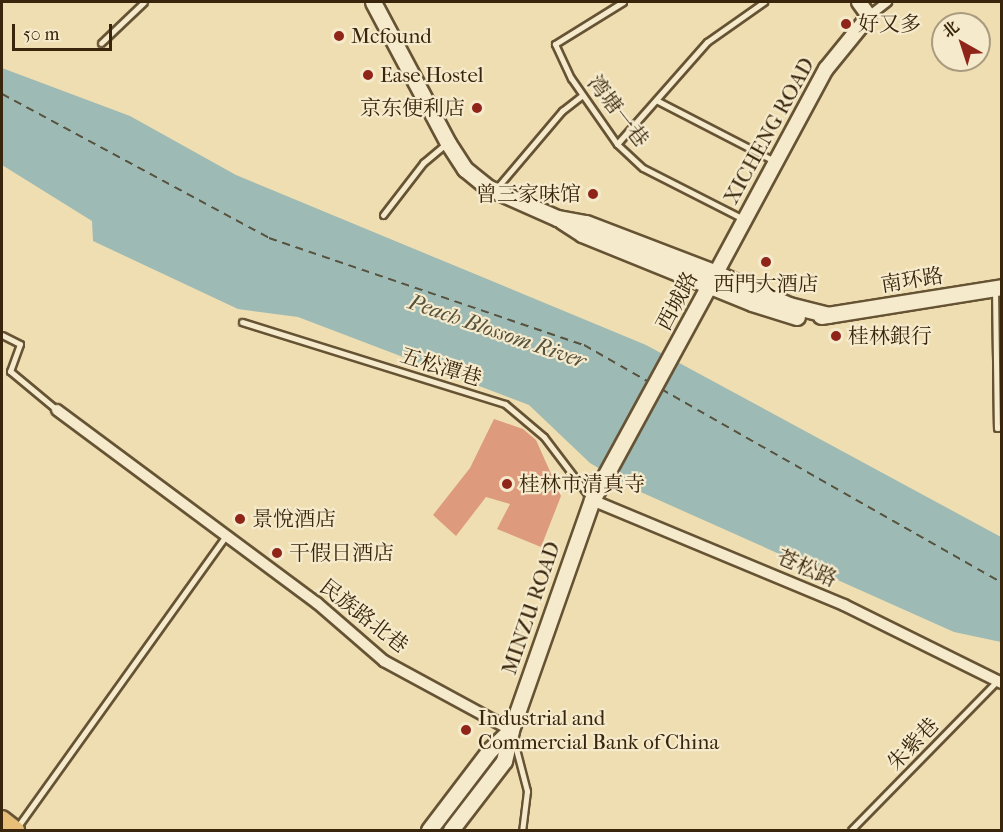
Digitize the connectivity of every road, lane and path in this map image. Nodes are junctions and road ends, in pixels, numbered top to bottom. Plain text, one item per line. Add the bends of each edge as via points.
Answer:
1 (144, 2) edge
2 (373, 2) edge
3 (623, 2) edge
4 (764, 2) edge
5 (859, 2) edge
6 (887, 2) edge
7 (869, 16) junction
8 (101, 43) dead end
9 (581, 96) junction
10 (656, 100) junction
11 (448, 143) junction
12 (617, 144) junction
13 (775, 162) junction
14 (494, 191) junction
15 (383, 215) dead end
16 (744, 219) junction
17 (713, 280) junction
18 (998, 287) edge
19 (242, 322) dead end
20 (2, 335) edge
21 (57, 410) joint
22 (1002, 427) edge
23 (592, 500) junction
24 (226, 536) junction
25 (1000, 682) edge
26 (511, 730) junction
27 (2, 819) edge
28 (15, 830) edge
29 (429, 831) edge
30 (451, 831) edge
31 (522, 831) edge
32 (851, 831) edge

1 - 8 lane
2 - 11 main road, 南环路
3 - 9 lane, 湾塘一巷 via 555,44
4 - 10 lane via 707,42
5 - 7 street
6 - 7 street
7 - 13 street, XICHENG ROAD via 826,69
9 - 12 lane, 湾塘一巷
9 - 14 lane via 562,111
10 - 12 lane
10 - 13 lane
11 - 14 main road, 南环路 via 465,170
11 - 15 lane via 415,172
12 - 16 lane, 湾塘一巷 via 643,168
13 - 16 street, XICHENG ROAD
14 - 17 main road, 南环路 via 557,218 582,234
16 - 17 street, XICHENG ROAD
17 - 18 main road, 南环路 via 829,315
17 - 23 main road, 西城路
18 - 22 lane via 998,428
19 - 23 lane, 五松潭巷 via 505,404 544,437
20 - 21 lane via 20,344 10,371
21 - 24 street, 民族路北巷
23 - 25 street, 苍松路 via 844,605
23 - 26 main road, MINZU ROAD
24 - 26 street, 民族路北巷 via 317,603 384,661
24 - 28 lane
25 - 32 lane, 朱紫巷
26 - 29 main road, MINZU ROAD via 490,750
26 - 30 main road, MINZU ROAD via 504,761
26 - 31 lane via 527,791
27 - 28 main road

